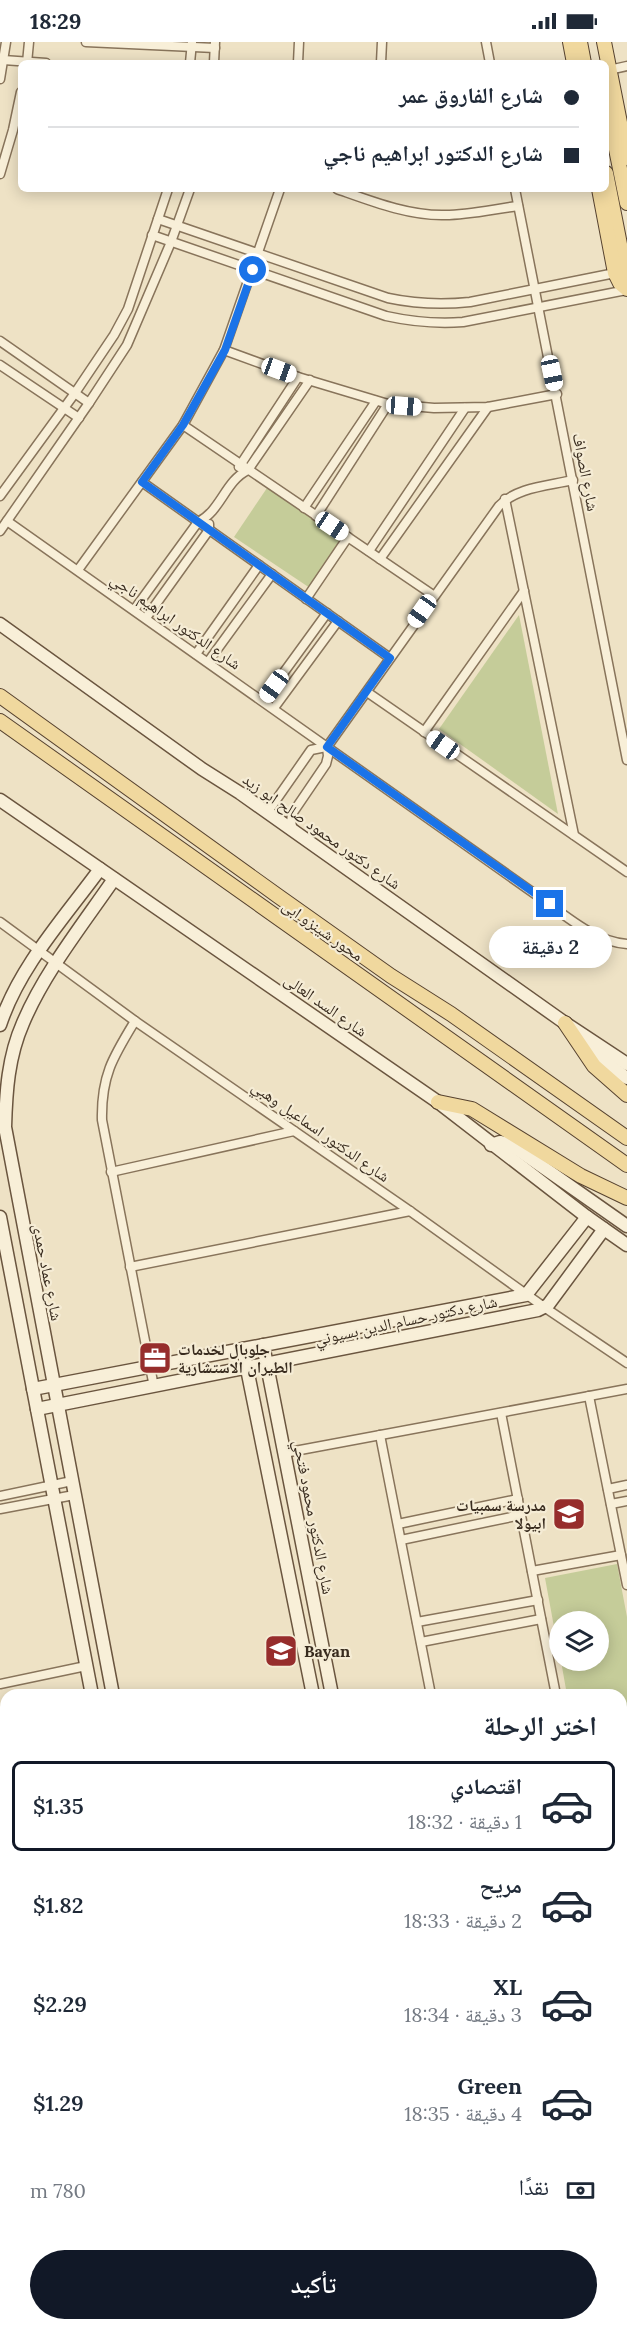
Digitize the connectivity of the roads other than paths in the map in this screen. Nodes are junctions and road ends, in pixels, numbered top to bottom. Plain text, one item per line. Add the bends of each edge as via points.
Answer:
1 (6, 42) edge
2 (29, 42) edge
3 (86, 42) edge
4 (300, 42) edge
5 (382, 42) edge
6 (486, 42) edge
7 (570, 42) edge
8 (580, 42) edge
9 (594, 42) edge
10 (604, 42) edge
11 (192, 44) edge
12 (215, 45) edge
13 (3, 60) junction
14 (27, 60) edge
15 (190, 60) edge
16 (214, 60) edge
17 (298, 60) edge
18 (381, 60) edge
19 (489, 60) edge
20 (573, 60) edge
21 (583, 60) edge
22 (602, 60) edge
23 (604, 60) edge
24 (18, 61) edge
25 (609, 66) edge
26 (627, 66) edge
27 (609, 78) edge
28 (0, 79) edge
29 (18, 106) edge
30 (622, 108) edge
31 (609, 115) edge
32 (627, 158) edge
33 (0, 174) edge
34 (167, 192) edge
35 (189, 192) edge
36 (279, 192) edge
37 (346, 192) edge
38 (367, 192) edge
39 (516, 192) edge
40 (600, 192) edge
41 (609, 192) edge
42 (366, 199) junction
43 (627, 202) edge
44 (518, 206) junction
45 (158, 219) junction
46 (177, 225) junction
47 (152, 235) junction
48 (171, 242) junction
49 (258, 254) junction
50 (253, 270) junction
51 (621, 277) edge
52 (535, 288) junction
53 (627, 290) edge
54 (539, 307) junction
55 (0, 341) edge
56 (225, 350) junction
57 (0, 365) edge
58 (298, 377) junction
59 (310, 380) junction
60 (75, 393) junction
61 (557, 394) junction
62 (376, 401) junction
63 (89, 403) junction
64 (388, 404) junction
65 (488, 406) junction
66 (64, 408) junction
67 (465, 408) junction
68 (79, 418) junction
69 (183, 425) junction
70 (239, 464) junction
71 (248, 470) junction
72 (238, 474) junction
73 (573, 480) junction
74 (142, 482) junction
75 (0, 496) edge
76 (505, 499) junction
77 (304, 508) junction
78 (316, 516) junction
79 (209, 517) junction
80 (7, 521) junction
81 (198, 522) junction
82 (209, 530) junction
83 (0, 531) edge
84 (348, 537) junction
85 (369, 551) junction
86 (380, 559) junction
87 (260, 566) junction
88 (78, 570) junction
89 (272, 574) junction
90 (524, 591) junction
91 (433, 596) junction
92 (306, 599) junction
93 (134, 610) junction
94 (327, 613) junction
95 (146, 618) junction
96 (338, 621) junction
97 (0, 624) edge
98 (196, 654) junction
99 (390, 658) junction
100 (208, 662) junction
101 (285, 671) junction
102 (296, 679) junction
103 (367, 692) junction
104 (0, 696) edge
105 (263, 701) junction
106 (274, 708) junction
107 (0, 721) edge
108 (424, 732) junction
109 (327, 747) junction
110 (627, 760) edge
111 (0, 800) edge
112 (267, 813) junction
113 (293, 831) junction
114 (574, 835) junction
115 (100, 869) junction
116 (627, 873) edge
117 (114, 879) junction
118 (0, 922) edge
119 (627, 944) edge
120 (40, 950) junction
121 (57, 963) junction
122 (135, 1020) junction
123 (0, 1025) edge
124 (569, 1025) junction
125 (627, 1064) edge
126 (627, 1078) edge
127 (627, 1095) edge
128 (438, 1102) junction
129 (2, 1128) edge
130 (294, 1131) junction
131 (627, 1138) edge
132 (491, 1145) junction
133 (4, 1149) edge
134 (627, 1165) edge
135 (111, 1172) junction
136 (627, 1198) edge
137 (410, 1211) junction
138 (0, 1217) edge
139 (587, 1217) junction
140 (627, 1226) edge
141 (604, 1229) junction
142 (627, 1245) edge
143 (130, 1267) junction
144 (526, 1295) junction
145 (544, 1307) junction
146 (263, 1345) junction
147 (243, 1349) junction
148 (627, 1363) edge
149 (267, 1365) junction
150 (150, 1366) junction
151 (247, 1369) junction
152 (53, 1385) junction
153 (154, 1387) junction
154 (33, 1389) junction
155 (627, 1389) edge
156 (589, 1396) junction
157 (57, 1406) junction
158 (37, 1409) junction
159 (501, 1413) junction
160 (380, 1435) junction
161 (284, 1453) junction
162 (72, 1481) junction
163 (52, 1485) junction
164 (627, 1485) edge
165 (608, 1489) junction
166 (74, 1495) junction
167 (0, 1496) edge
168 (54, 1499) junction
169 (518, 1499) junction
170 (627, 1501) edge
171 (611, 1504) junction
172 (0, 1509) edge
173 (521, 1515) junction
174 (398, 1524) junction
175 (401, 1540) junction
176 (621, 1555) junction
177 (532, 1572) junction
178 (627, 1584) edge
179 (538, 1600) junction
180 (541, 1619) junction
181 (417, 1622) junction
182 (421, 1642) junction
183 (86, 1666) junction
184 (0, 1684) edge
185 (91, 1689) edge
186 (112, 1689) edge
187 (312, 1689) edge
188 (331, 1689) edge
189 (430, 1689) edge
190 (555, 1689) edge

1 - 13 street
2 - 14 street
3 - 11 street
4 - 17 street
5 - 18 street
6 - 19 street
7 - 20 main road
8 - 21 main road
9 - 22 main road
10 - 23 main road
11 - 12 street
11 - 15 street
12 - 16 street
13 - 24 street
13 - 28 street
25 - 26 street
27 - 30 main road
29 - 33 street
30 - 32 main road
31 - 43 main road
34 - 45 street
35 - 46 street
36 - 49 street
37 - 42 street
38 - 42 street
39 - 44 street, شارع الصواف
40 - 51 main road
41 - 51 main road
42 - 44 street via 443,215
44 - 52 street, شارع الصواف
45 - 46 street
45 - 47 street
46 - 48 street
46 - 49 street
47 - 48 street
47 - 60 street via 124,318
48 - 50 street
48 - 63 street via 132,335
49 - 50 street
49 - 52 street via 408,302 449,304
50 - 54 street via 412,322 463,322
50 - 56 street
51 - 52 street
51 - 53 main road via 620,283
52 - 54 street, شارع الصواف
53 - 54 street
54 - 61 street, شارع الصواف
55 - 60 street
56 - 58 street
56 - 69 street
57 - 66 street
58 - 59 street
58 - 70 street
59 - 62 street
59 - 71 street
60 - 63 street
60 - 66 street
61 - 65 street
61 - 73 street, شارع الصواف
62 - 64 street
62 - 77 street
63 - 68 street
64 - 67 street
64 - 78 street
65 - 67 street
65 - 86 street
66 - 68 street
66 - 75 street
67 - 85 street
68 - 80 street
69 - 70 street
69 - 74 street
70 - 71 street
70 - 72 street
71 - 72 street
71 - 77 street
72 - 79 street
73 - 76 street via 518,492
73 - 110 street, شارع الصواف
74 - 81 street
74 - 88 street
76 - 90 street
76 - 91 street
77 - 78 street
78 - 84 street
79 - 81 street
79 - 82 street
80 - 83 street
80 - 88 street, شارع الدكتور ابراهيم ناجي
81 - 82 street
81 - 93 street
82 - 87 street
82 - 95 street
84 - 85 street
84 - 92 street
85 - 86 street
86 - 91 street
87 - 89 street
87 - 98 street
88 - 93 street, شارع الدكتور ابراهيم ناجي
89 - 92 street
89 - 100 street
90 - 108 street
90 - 114 street
91 - 99 street
92 - 94 street
93 - 95 street, شارع الدكتور ابراهيم ناجي
94 - 96 street
94 - 101 street
95 - 98 street, شارع الدكتور ابراهيم ناجي
96 - 99 street
96 - 102 street
97 - 112 street, شارع دكتور محمود صالح ابو زيد
98 - 100 street, شارع الدكتور ابراهيم ناجي
99 - 103 street
100 - 105 street, شارع الدكتور ابراهيم ناجي
101 - 102 street
101 - 105 street
102 - 106 street
103 - 108 street
103 - 109 street
104 - 131 main road, محور شينزو ابى via 391,976
105 - 106 street, شارع الدكتور ابراهيم ناجي
106 - 109 street, شارع الدكتور ابراهيم ناجي
107 - 134 main road, محور شينزو ابى
108 - 114 street
109 - 112 street via 311,750
109 - 113 street via 326,764 292,814
109 - 119 street, شارع الدكتور ابراهيم ناجي via 596,935
111 - 115 street, شارع السد العالى
112 - 113 street, شارع دكتور محمود صالح ابو زيد
113 - 124 street, شارع دكتور محمود صالح ابو زيد
114 - 116 street
115 - 117 street, شارع السد العالى
115 - 120 street
117 - 121 street, شارع عماد حمدى
117 - 128 street, شارع السد العالى
118 - 120 street, شارع الدكتور اسماعيل وهبي
120 - 121 street, شارع الدكتور اسماعيل وهبي
120 - 123 street via 18,984
121 - 122 street, شارع الدكتور اسماعيل وهبي
121 - 129 street, شارع عماد حمدى via 22,1024 8,1078
122 - 130 street, شارع الدكتور اسماعيل وهبي
122 - 135 street via 113,1059 103,1090 102,1120
124 - 125 street, شارع دكتور محمود صالح ابو زيد
124 - 126 street via 599,1058
124 - 127 main road via 594,1066
128 - 132 street, شارع السد العالى
128 - 136 main road via 472,1109 581,1176
129 - 133 street, شارع عماد حمدى
130 - 135 street
130 - 137 street, شارع الدكتور اسماعيل وهبي
132 - 139 street, شارع السد العالى
132 - 140 street via 510,1144
133 - 152 street, شارع عماد حمدى
135 - 143 street
137 - 143 street
137 - 144 street, شارع الدكتور اسماعيل وهبي
138 - 154 street
139 - 141 street, شارع السد العالى
139 - 144 street
141 - 142 street, شارع السد العالى
141 - 145 street
143 - 150 street
144 - 145 street, شارع الدكتور اسماعيل وهبي
144 - 146 street, شارع دكتور حسام الدين بسيوني
145 - 148 street, شارع الدكتور اسماعيل وهبي
145 - 149 street, شارع دكتور حسام الدين بسيوني
146 - 147 street, شارع دكتور حسام الدين بسيوني
146 - 149 street, شارع الدكتور محمود فتحي
147 - 150 street, شارع دكتور حسام الدين بسيوني
147 - 151 street
149 - 151 street, شارع دكتور حسام الدين بسيوني
149 - 161 street, شارع الدكتور محمود فتحي
150 - 152 street, شارع دكتور حسام الدين بسيوني
150 - 153 street
151 - 153 street, شارع دكتور حسام الدين بسيوني
151 - 187 street
152 - 154 street, شارع دكتور حسام الدين بسيوني
152 - 157 street, شارع عماد حمدى
153 - 157 street, شارع دكتور حسام الدين بسيوني
154 - 158 street
155 - 156 street
156 - 159 street
156 - 165 street
157 - 158 street, شارع دكتور حسام الدين بسيوني
157 - 162 street, شارع عماد حمدى
158 - 163 street
159 - 160 street
159 - 169 street
160 - 161 street
160 - 174 street
161 - 188 street, شارع الدكتور محمود فتحي
162 - 163 street
162 - 166 street, شارع عماد حمدى
163 - 167 street
163 - 168 street
164 - 165 street
165 - 171 street
166 - 168 street
166 - 186 street, شارع عماد حمدى
168 - 172 street
168 - 183 street
169 - 173 street
169 - 174 street
170 - 171 street
171 - 176 street
173 - 175 street
173 - 177 street
174 - 175 street
175 - 181 street
176 - 177 street
176 - 178 street
177 - 179 street
179 - 180 street
179 - 181 street
180 - 182 street
180 - 190 street
181 - 182 street
182 - 189 street
183 - 184 street
183 - 185 street

